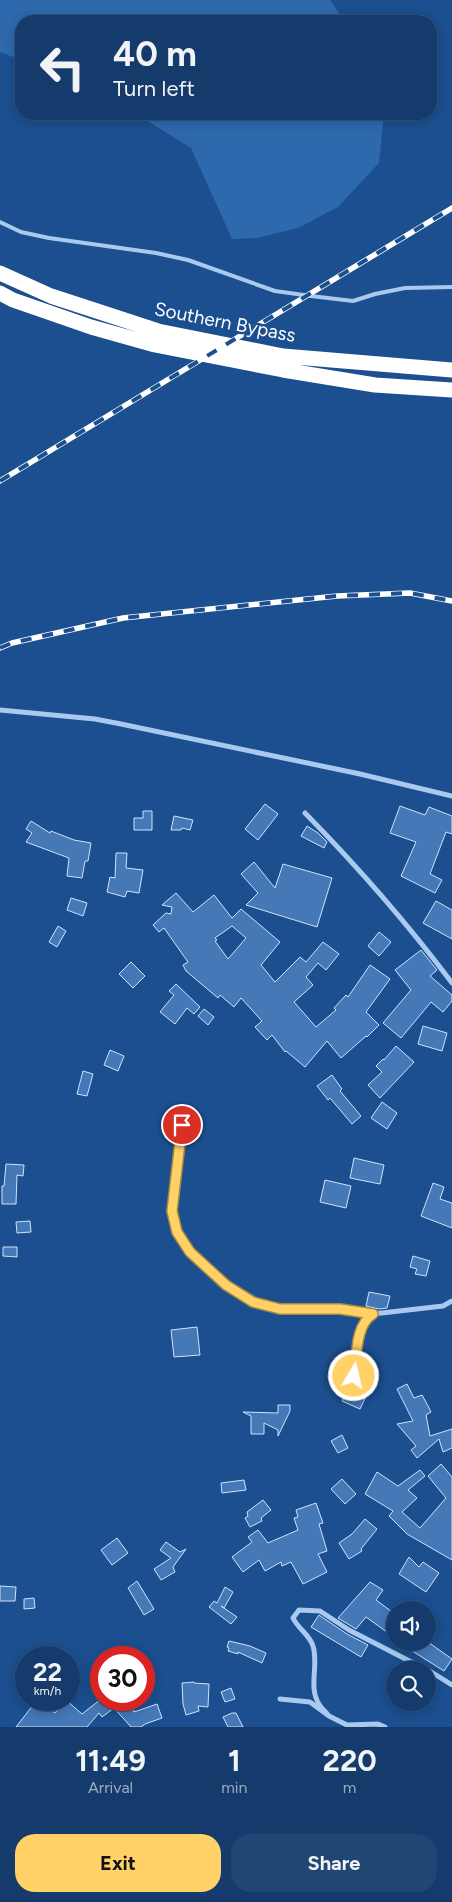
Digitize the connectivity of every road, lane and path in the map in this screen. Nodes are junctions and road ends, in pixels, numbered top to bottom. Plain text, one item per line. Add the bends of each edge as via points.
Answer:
1 (0, 222) edge
2 (0, 273) edge
3 (452, 287) edge
4 (0, 293) edge
5 (452, 370) edge
6 (452, 390) edge
7 (0, 710) edge
8 (452, 796) edge
9 (306, 813) dead end
10 (452, 983) edge
11 (182, 1125) dead end
12 (452, 1301) edge
13 (373, 1314) junction
14 (354, 1376) dead end
15 (409, 1661) edge
16 (436, 1675) edge
17 (452, 1685) edge
18 (280, 1699) dead end
19 (329, 1716) junction
20 (348, 1726) edge
21 (385, 1727) edge

1 - 3 lane via 21,232 40,236 188,260 274,290 311,296 353,301 405,288
2 - 5 highway, Southern Bypass via 51,296 158,331 284,356
4 - 6 highway, Southern Bypass via 91,327 156,345 375,385
7 - 8 street via 121,724
9 - 10 street via 380,893
11 - 13 street via 172,1211 177,1232 190,1252 226,1285 253,1302 280,1309 340,1309
12 - 13 street via 443,1306
13 - 14 street via 365,1319 361,1330
15 - 19 street via 320,1611 299,1610 294,1618 313,1647 318,1703
16 - 17 street
18 - 19 street via 310,1702
19 - 20 street
20 - 21 street via 378,1724

